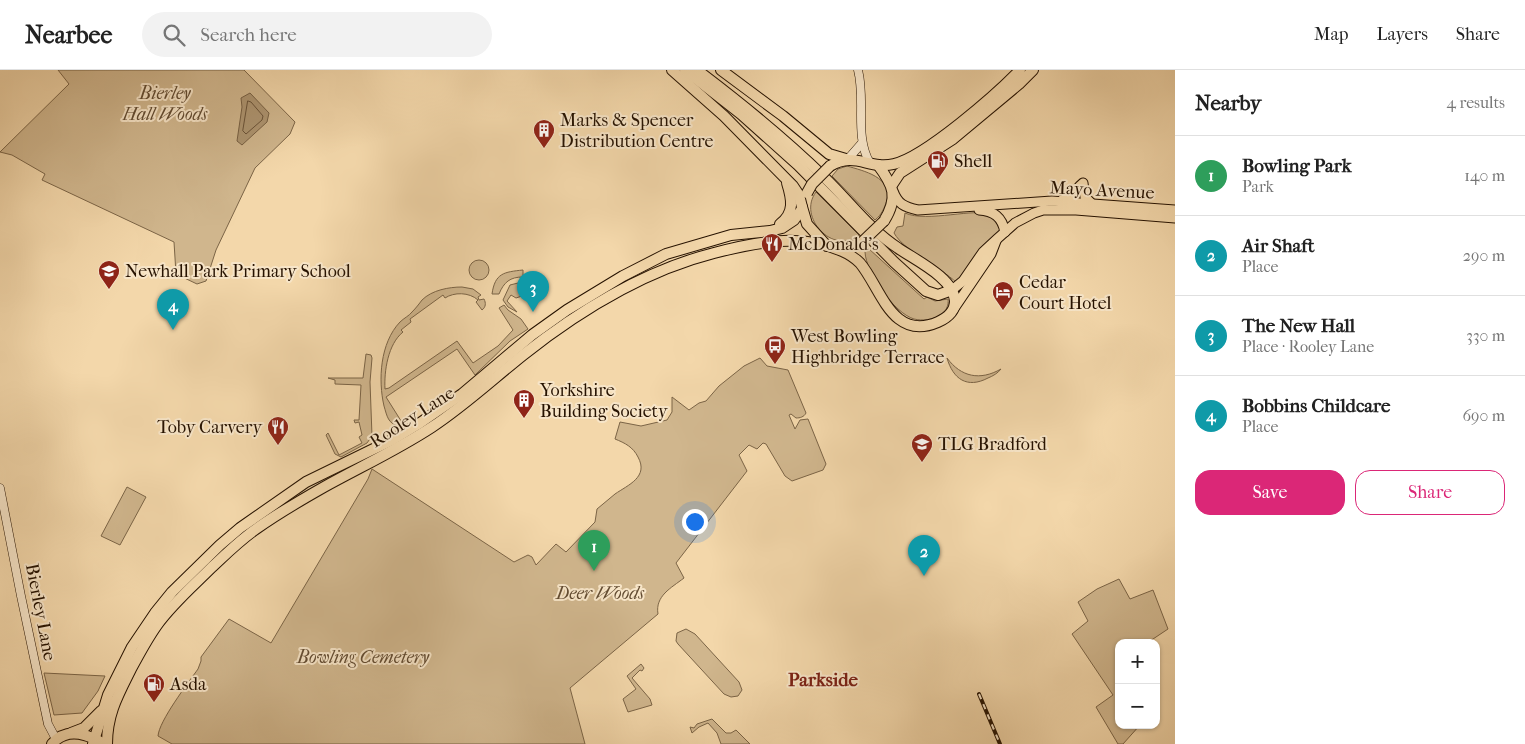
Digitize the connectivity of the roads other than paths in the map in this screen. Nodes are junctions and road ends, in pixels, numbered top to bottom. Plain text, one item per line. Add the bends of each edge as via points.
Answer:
1 (672, 70) edge
2 (685, 70) edge
3 (697, 70) edge
4 (720, 70) edge
5 (858, 70) edge
6 (1020, 70) edge
7 (1033, 70) edge
8 (862, 143) junction
9 (848, 159) junction
10 (874, 164) junction
11 (786, 180) junction
12 (892, 188) junction
13 (1091, 203) junction
14 (1052, 206) junction
15 (802, 208) junction
16 (966, 208) junction
17 (1175, 210) edge
18 (1175, 218) edge
19 (1005, 232) junction
20 (754, 233) junction
21 (997, 239) junction
22 (828, 246) junction
23 (841, 250) junction
24 (952, 290) junction
25 (953, 310) junction
26 (0, 488) edge
27 (103, 708) junction
28 (70, 734) junction
29 (54, 742) edge
30 (97, 742) edge
31 (108, 744) edge

1 - 11 highway via 724,116
2 - 24 highway via 798,164 921,287 936,295
3 - 24 highway via 744,105 806,159 889,242 940,276
4 - 9 highway via 829,154
5 - 8 street
6 - 10 highway via 937,140 901,162
7 - 12 highway via 953,139 900,173
8 - 9 street
8 - 10 street
9 - 10 highway
9 - 15 highway, bridge via 830,166 812,184
10 - 12 highway
11 - 15 highway via 796,190
11 - 20 highway via 792,199 789,215 780,224
12 - 16 main road via 903,206 918,210
12 - 23 highway, bridge via 884,221 861,243
13 - 14 main road, Mayo Avenue
13 - 14 main road via 1085,197 1083,183 1068,199
13 - 17 main road, Mayo Avenue
14 - 16 main road, Mayo Avenue via 1027,203
14 - 18 main road, Mayo Avenue
14 - 19 main road via 1026,216
15 - 20 highway, Rooley Lane via 793,221 782,228
15 - 22 highway via 807,224
16 - 19 main road via 993,213 1002,222
19 - 21 main road
20 - 27 highway, Rooley Lane via 725,237 666,254 623,276 532,335 462,394 420,423 306,482 260,513 220,545 172,592 132,647
21 - 24 main road
21 - 25 main road via 991,254
22 - 23 highway
22 - 31 highway, Rooley Lane via 780,240 734,248 672,265 620,290 534,347 434,426 253,531 158,623 118,694 110,714
23 - 25 highway via 859,262 885,305 901,320 913,325 928,325 944,319
24 - 25 highway
26 - 29 street, Bierley Lane
27 - 28 highway via 84,728
27 - 30 highway, Rooley Lane
28 - 29 highway
28 - 30 highway, Rooley Lane

